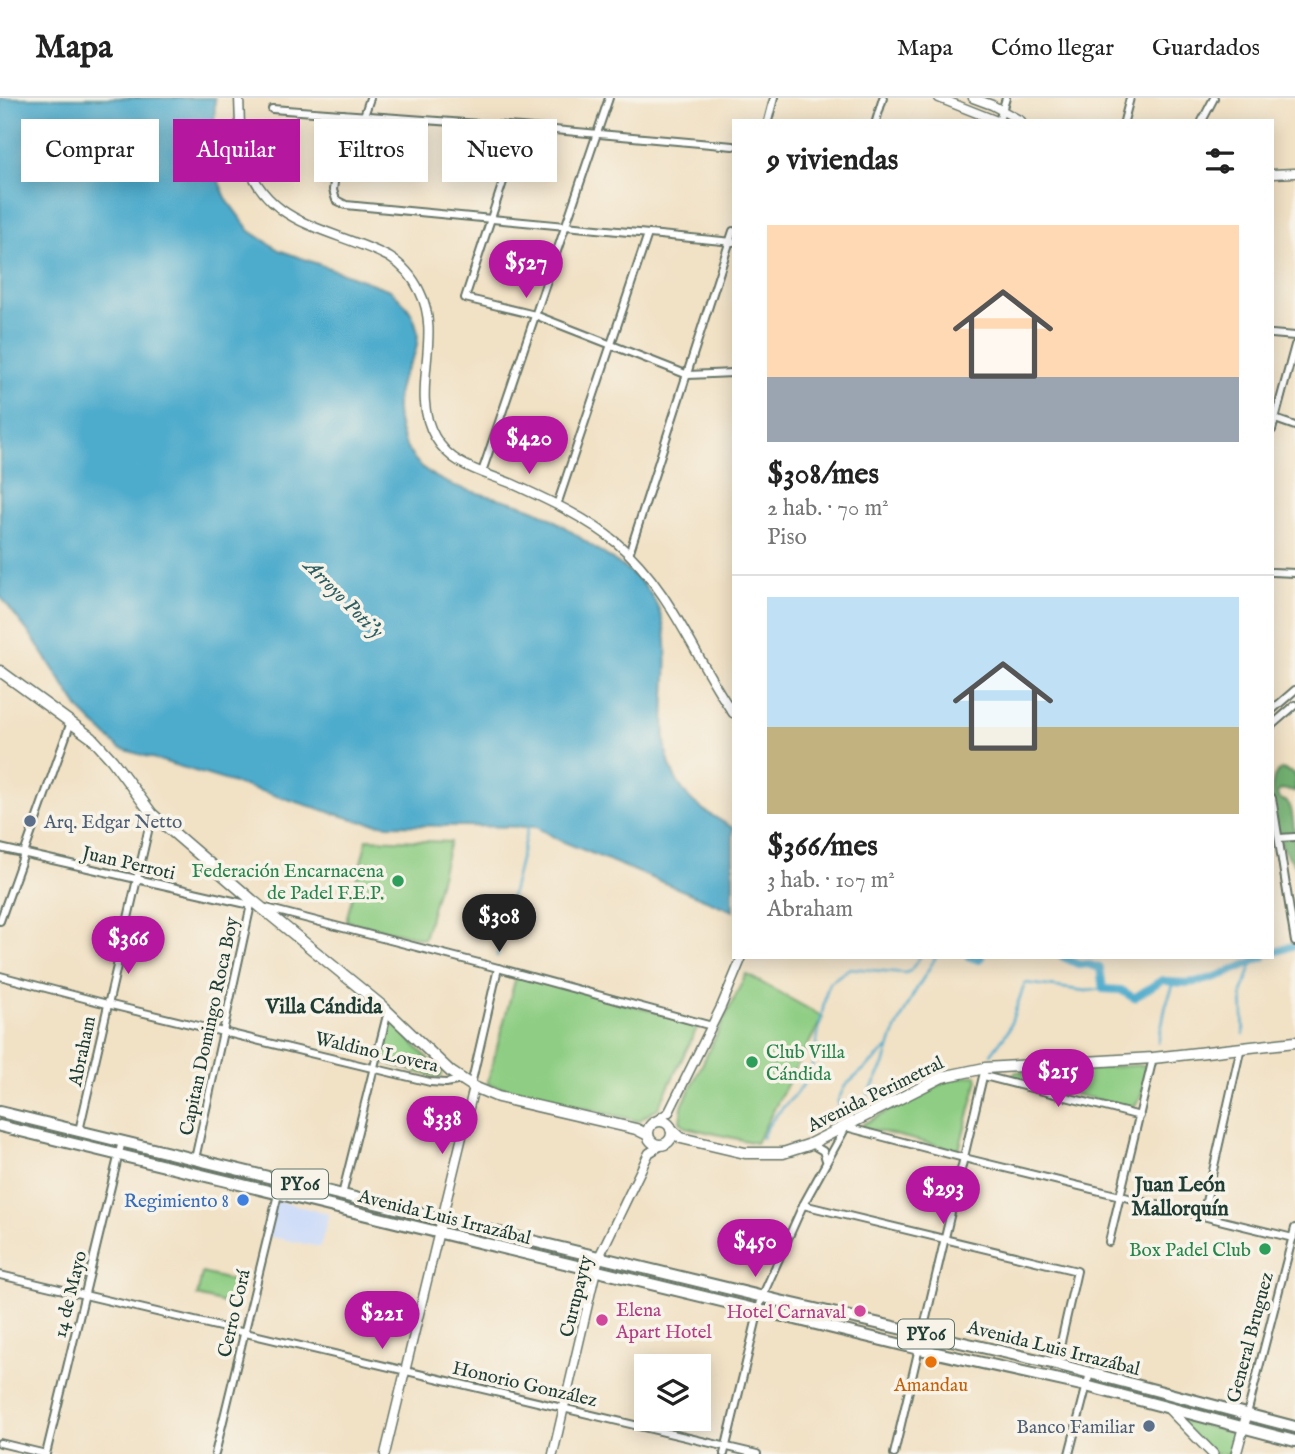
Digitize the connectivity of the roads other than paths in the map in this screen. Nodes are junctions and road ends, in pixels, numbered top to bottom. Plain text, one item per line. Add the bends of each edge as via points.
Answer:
1 (239, 98) edge
2 (370, 98) edge
3 (608, 98) edge
4 (774, 98) edge
5 (883, 98) edge
6 (939, 98) edge
7 (973, 98) edge
8 (1006, 98) edge
9 (1130, 98) edge
10 (1214, 98) edge
11 (272, 109) dead end
12 (1002, 111) junction
13 (343, 114) junction
14 (364, 116) junction
15 (769, 119) edge
16 (877, 119) edge
17 (993, 119) edge
18 (999, 119) edge
19 (1017, 119) edge
20 (1125, 119) edge
21 (1203, 119) edge
22 (442, 121) edge
23 (557, 131) edge
24 (596, 135) junction
25 (732, 146) edge
26 (1295, 173) edge
27 (1274, 174) edge
28 (503, 182) edge
29 (490, 221) junction
30 (565, 226) junction
31 (648, 234) junction
32 (732, 242) edge
33 (535, 315) junction
34 (1274, 334) edge
35 (1295, 336) edge
36 (612, 345) junction
37 (1295, 345) edge
38 (732, 373) edge
39 (688, 375) junction
40 (1275, 419) junction
41 (1274, 423) edge
42 (1295, 426) edge
43 (482, 472) junction
44 (557, 505) junction
45 (629, 554) junction
46 (1274, 572) edge
47 (1295, 573) edge
48 (1, 675) edge
49 (1295, 690) edge
50 (1295, 705) edge
51 (1274, 708) edge
52 (732, 711) edge
53 (71, 722) junction
54 (1274, 723) edge
55 (1274, 809) edge
56 (152, 814) junction
57 (1279, 838) junction
58 (1295, 838) edge
59 (0, 848) edge
60 (23, 854) junction
61 (136, 880) junction
62 (254, 904) junction
63 (0, 921) edge
64 (1295, 942) edge
65 (741, 959) edge
66 (498, 968) junction
67 (0, 976) edge
68 (107, 1004) junction
69 (388, 1011) junction
70 (712, 1026) junction
71 (222, 1032) junction
72 (1294, 1042) edge
73 (1241, 1047) junction
74 (1153, 1058) junction
75 (374, 1067) junction
76 (984, 1072) junction
77 (469, 1084) junction
78 (0, 1112) edge
79 (669, 1112) junction
80 (1140, 1116) junction
81 (0, 1126) edge
82 (670, 1127) junction
83 (846, 1127) junction
84 (651, 1130) junction
85 (79, 1131) junction
86 (681, 1138) junction
87 (122, 1141) junction
88 (665, 1143) junction
89 (810, 1144) junction
90 (649, 1153) junction
91 (119, 1156) junction
92 (964, 1158) junction
93 (195, 1159) junction
94 (826, 1162) junction
95 (281, 1180) junction
96 (278, 1194) junction
97 (342, 1195) junction
98 (1120, 1195) junction
99 (803, 1205) junction
100 (1203, 1215) junction
101 (442, 1219) junction
102 (1295, 1228) edge
103 (439, 1231) junction
104 (1293, 1238) junction
105 (944, 1240) junction
106 (1109, 1242) dead end
107 (599, 1257) junction
108 (597, 1272) junction
109 (0, 1275) edge
110 (85, 1295) junction
111 (762, 1297) junction
112 (759, 1310) junction
113 (244, 1333) junction
114 (923, 1333) junction
115 (919, 1349) junction
116 (1056, 1364) junction
117 (405, 1371) junction
118 (1090, 1373) junction
119 (1086, 1386) junction
120 (564, 1408) junction
121 (1168, 1408) junction
122 (1247, 1414) junction
123 (1244, 1427) junction
124 (1295, 1427) edge
125 (1295, 1441) edge
126 (0, 1443) edge
127 (725, 1450) edge
128 (1237, 1453) edge
129 (46, 1454) edge
130 (215, 1454) edge
131 (385, 1454) edge
132 (553, 1454) edge
133 (757, 1454) edge
134 (894, 1454) edge
135 (1069, 1454) edge
136 (1213, 1454) edge

1 - 43 street via 243,151 252,176 270,201 301,223 389,257 415,282 429,317 425,401 430,427 451,457
2 - 14 street
3 - 24 street
4 - 15 street
5 - 16 street
6 - 17 street
7 - 12 street
8 - 12 street
9 - 20 street
10 - 21 street
11 - 13 street
12 - 18 street
12 - 19 street
13 - 14 street
13 - 29 street via 333,190 340,203
14 - 22 street
23 - 24 street
24 - 25 street
24 - 30 street
26 - 27 street
28 - 29 street
29 - 30 street
29 - 33 street via 465,298
30 - 31 street
30 - 33 street
31 - 32 street
31 - 36 street
32 - 39 street
33 - 36 street
33 - 43 street
34 - 35 street
36 - 39 street
36 - 44 street
37 - 40 street
38 - 39 street
39 - 45 street
40 - 41 street
40 - 42 street
43 - 44 street
44 - 45 street
45 - 52 street via 668,603
46 - 47 street
48 - 53 main road
49 - 51 street
50 - 54 street
53 - 56 main road via 106,752
53 - 60 street
55 - 57 street
56 - 61 street, Abraham
56 - 62 main road
57 - 58 street
57 - 64 street
59 - 60 street, Juan Perroti
60 - 61 street, Juan Perroti
60 - 63 street
61 - 62 street, Juan Perroti
61 - 68 street, Abraham
62 - 66 street, Juan Perroti
62 - 69 main road
62 - 71 street, Capitan Domingo Roca Boy
65 - 70 street
66 - 70 street, Juan Perroti
66 - 77 street
67 - 68 street, Waldino Lovera
68 - 71 street, Waldino Lovera
68 - 85 street, Abraham
69 - 75 street
69 - 77 main road via 430,1054
70 - 79 street
71 - 75 street, Waldino Lovera
71 - 93 street, Capitan Domingo Roca Boy
72 - 73 main road, Avenida Perimetral
73 - 74 main road, Avenida Perimetral
73 - 100 street
74 - 76 main road, Avenida Perimetral
74 - 80 street
75 - 77 street, Waldino Lovera via 430,1082
75 - 97 street
76 - 80 street
76 - 83 main road, Avenida Perimetral via 942,1077
76 - 92 street
77 - 84 main road via 498,1097
77 - 101 street
78 - 85 highway, PY06
79 - 82 street
79 - 84 street
80 - 98 street
81 - 91 highway, Avenida Luis Irrazábal / PY06
82 - 84 main road via 664,1121
82 - 86 main road
82 - 88 main road via 671,1136
83 - 89 main road, Avenida Perimetral
83 - 92 street
83 - 94 street
84 - 88 main road via 655,1144
84 - 90 street, Curupayty
85 - 87 highway, PY06
86 - 88 main road, Avenida Perimetral
86 - 89 main road, Avenida Perimetral via 760,1154 783,1153
87 - 91 street, 14 de Mayo
87 - 93 highway, PY06
88 - 90 street
89 - 94 street via 823,1151
90 - 107 street, Curupayty
91 - 96 highway, Avenida Luis Irrazábal / PY06
91 - 110 street, 14 de Mayo
92 - 98 street
92 - 105 street
93 - 95 highway, PY06
94 - 99 street
95 - 96 street, Cerro Corá
95 - 97 highway, PY06
96 - 103 highway, Avenida Luis Irrazábal / PY06
96 - 113 street, Cerro Corá
97 - 101 highway, PY06
98 - 100 street
98 - 106 street
99 - 105 street
99 - 111 street
100 - 104 street
101 - 103 street
101 - 107 highway, PY06
102 - 104 street, General Bruguez
103 - 108 highway, Avenida Luis Irrazábal / PY06
103 - 117 street
104 - 122 street, General Bruguez
105 - 114 street
105 - 116 street via 1077,1271
107 - 108 street, Curupayty
107 - 111 highway, Avenida Luis Irrazábal / PY06
108 - 112 highway, PY06
108 - 120 street, Curupayty
109 - 110 street, Honorio González
110 - 113 street, Honorio González
110 - 129 street, 14 de Mayo
111 - 112 street
111 - 114 highway, Avenida Luis Irrazábal / PY06
112 - 115 highway, PY06
112 - 127 street
113 - 117 street, Honorio González
113 - 130 street, Cerro Corá
114 - 115 street
114 - 116 highway, Avenida Luis Irrazábal / PY06
115 - 119 highway, Avenida Luis Irrazábal / PY06
115 - 134 street
116 - 118 highway, Avenida Luis Irrazábal / PY06
117 - 120 street, Honorio González
117 - 131 street
118 - 119 street
118 - 122 highway, Avenida Luis Irrazábal / PY06
119 - 121 highway, Avenida Luis Irrazábal / PY06
119 - 135 street
120 - 127 street, Honorio González
120 - 132 street, Curupayty
121 - 123 highway, Avenida Luis Irrazábal / PY06
121 - 136 main road
122 - 123 main road, General Bruguez
122 - 124 highway, Avenida Luis Irrazábal / PY06
123 - 125 highway, Avenida Luis Irrazábal / PY06
123 - 128 main road, General Bruguez
126 - 129 street
127 - 133 street, Honorio González

